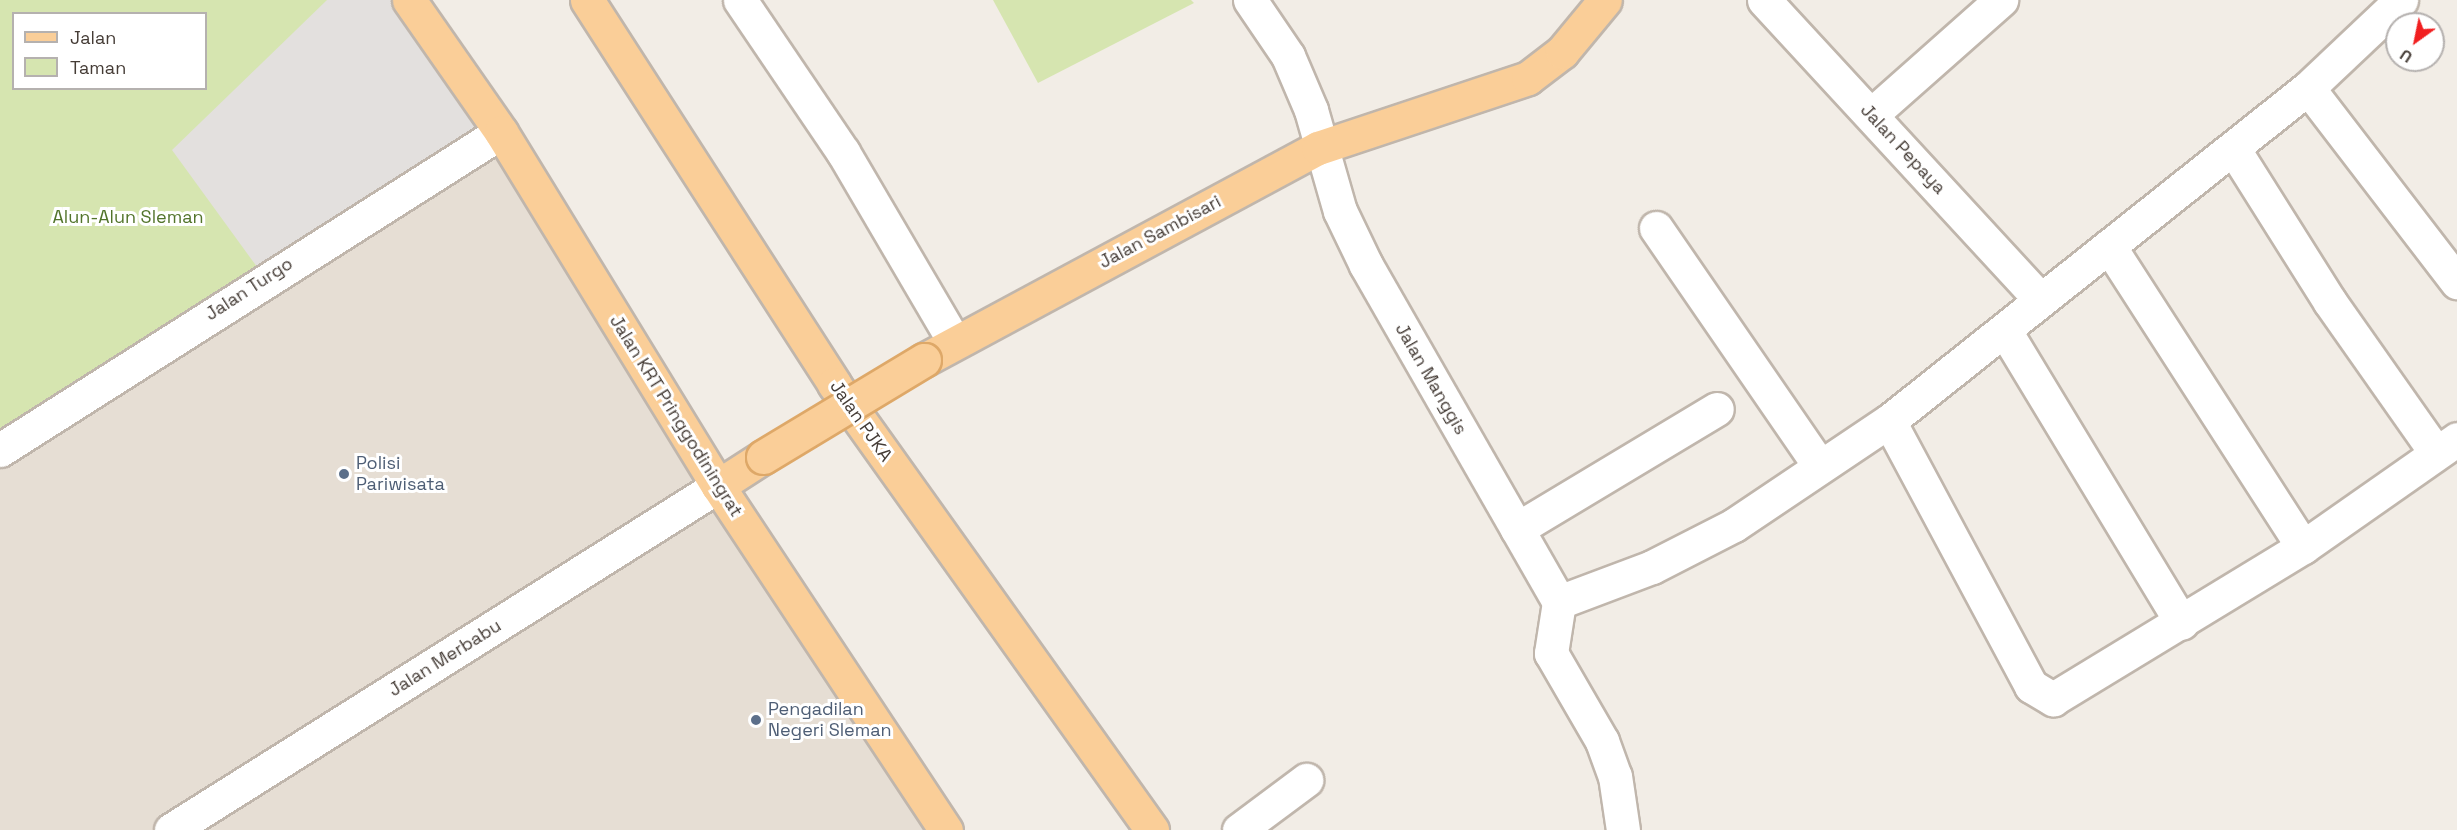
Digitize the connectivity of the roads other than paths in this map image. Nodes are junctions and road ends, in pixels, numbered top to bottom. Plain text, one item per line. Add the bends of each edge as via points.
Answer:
1 (409, 0) edge
2 (587, 0) edge
3 (740, 0) edge
4 (1250, 0) edge
5 (2001, 0) edge
6 (2401, 0) edge
7 (1600, 2) edge
8 (1781, 6) edge
9 (2308, 88) junction
10 (1871, 115) junction
11 (501, 132) junction
12 (1318, 148) junction
13 (2233, 148) junction
14 (1656, 228) dead end
15 (2109, 246) junction
16 (2457, 282) edge
17 (2041, 300) junction
18 (2005, 331) junction
19 (954, 341) junction
20 (1717, 410) dead end
21 (1889, 421) junction
22 (2446, 446) edge
23 (0, 450) edge
24 (1819, 465) junction
25 (718, 486) junction
26 (1517, 529) junction
27 (2303, 547) junction
28 (1559, 602) junction
29 (2182, 623) junction
30 (1306, 780) dead end
31 (171, 830) edge
32 (946, 830) edge
33 (1152, 830) edge
34 (1239, 830) edge
35 (1623, 830) edge

1 - 11 main road, Jalan KRT Pringgodiningrat
2 - 33 main road, Jalan PJKA via 846,401
3 - 19 street via 843,152
4 - 12 street, Jalan Manggis via 1288,56 1311,110
5 - 10 street
6 - 9 street
7 - 12 main road, Jalan Sambisari via 1562,52 1528,78
8 - 10 street, Jalan Pepaya
9 - 13 street
9 - 16 street
10 - 17 street, Jalan Pepaya
11 - 23 street, Jalan Turgo
11 - 25 main road, Jalan KRT Pringgodiningrat
12 - 19 main road, Jalan Sambisari
12 - 26 street, Jalan Manggis via 1366,265
13 - 15 street
13 - 22 street via 2330,302
14 - 24 street
15 - 17 street
15 - 27 street
17 - 18 street
18 - 21 street
18 - 29 street
19 - 25 main road, Jalan Sambisari, bridge
20 - 26 street
21 - 24 street
21 - 29 street via 1982,600 2042,697 2053,699
22 - 27 street
24 - 28 street via 1734,525 1652,567
25 - 31 street, Jalan Merbabu
25 - 32 main road, Jalan KRT Pringgodiningrat
26 - 28 street, Jalan Manggis
27 - 29 street
28 - 35 street via 1551,653 1602,741 1615,776
30 - 34 street

